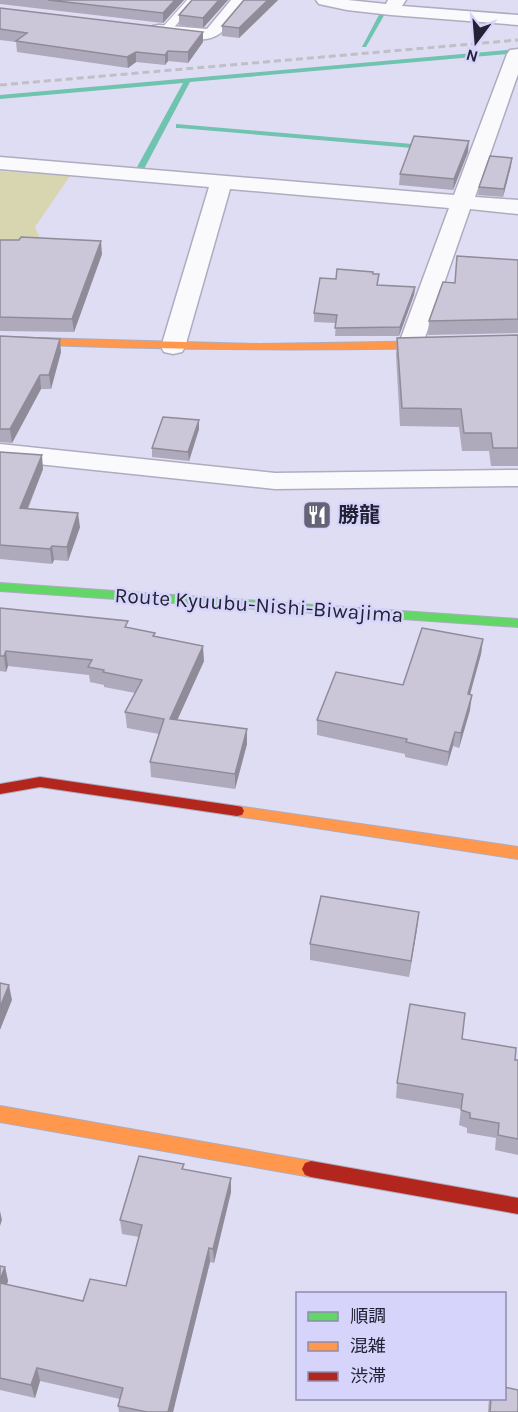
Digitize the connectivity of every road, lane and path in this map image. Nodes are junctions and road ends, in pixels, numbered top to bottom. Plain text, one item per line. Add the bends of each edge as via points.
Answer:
1 (193, 0) edge
2 (240, 0) edge
3 (325, 0) edge
4 (394, 5) edge
5 (518, 20) edge
6 (142, 28) edge
7 (165, 31) junction
8 (516, 54) dead end
9 (0, 163) edge
10 (220, 182) junction
11 (462, 202) junction
12 (518, 207) edge
13 (0, 340) edge
14 (518, 343) edge
15 (410, 346) junction
16 (173, 347) junction
17 (0, 452) edge
18 (518, 478) edge
19 (0, 587) edge
20 (518, 623) edge
21 (0, 789) edge
22 (518, 853) edge
23 (0, 1114) edge
24 (518, 1206) edge

1 - 7 lane
2 - 7 street via 213,33
3 - 4 street via 347,5
4 - 5 street
6 - 7 street
8 - 11 street
9 - 10 street
10 - 11 street
10 - 16 street
11 - 12 street
11 - 15 street
13 - 16 street
14 - 15 street
15 - 16 street
17 - 18 street via 275,481
19 - 20 street, Route Kyuubu-Nishi-Biwajima
21 - 22 street via 40,782
23 - 24 street

